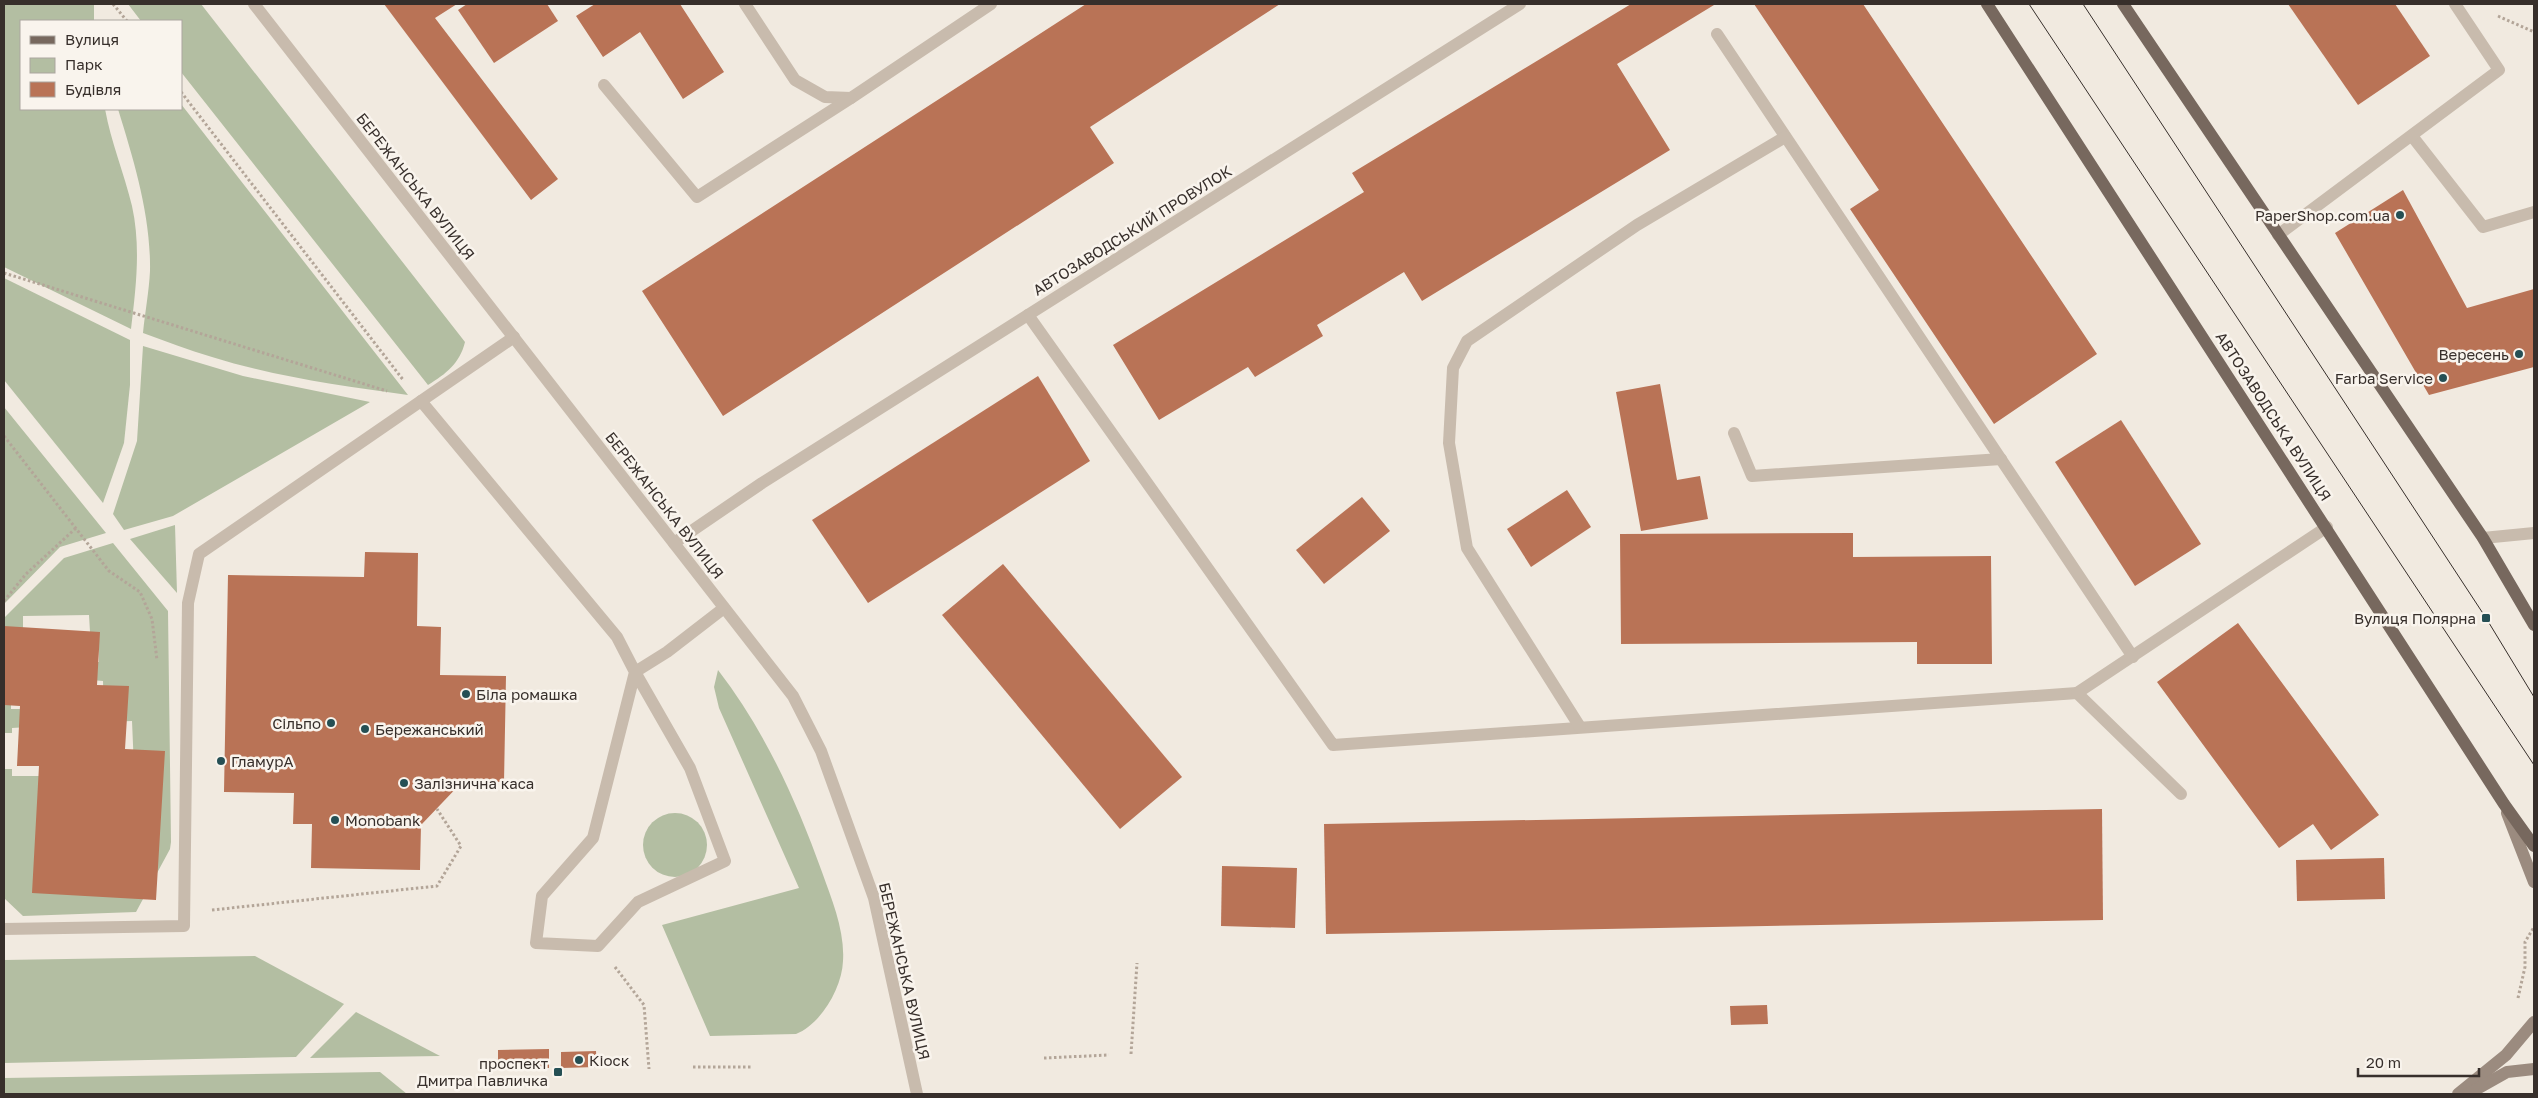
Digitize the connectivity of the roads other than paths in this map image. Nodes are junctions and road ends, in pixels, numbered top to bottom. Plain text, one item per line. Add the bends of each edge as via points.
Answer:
1 (254, 4) edge
2 (745, 4) edge
3 (991, 4) edge
4 (1520, 4) edge
5 (1987, 4) edge
6 (2123, 4) edge
7 (2455, 4) edge
8 (1717, 34) dead end
9 (604, 85) dead end
10 (851, 98) junction
11 (2412, 136) junction
12 (1785, 137) junction
13 (2534, 212) edge
14 (2278, 235) junction
15 (1028, 315) junction
16 (514, 337) junction
17 (421, 401) junction
18 (1734, 433) dead end
19 (2001, 459) junction
20 (2327, 527) junction
21 (2534, 533) edge
22 (2483, 538) junction
23 (674, 543) junction
24 (724, 608) junction
25 (2534, 625) edge
26 (2133, 657) junction
27 (635, 672) junction
28 (2077, 694) junction
29 (1580, 727) junction
30 (2182, 794) dead end
31 (2504, 804) junction
32 (2534, 846) edge
33 (2534, 882) edge
34 (4, 929) edge
35 (2534, 1022) edge
36 (2534, 1069) edge
37 (917, 1094) edge
38 (2458, 1094) edge
39 (2468, 1094) edge

1 - 16 street, БЕРЕЖАНСЬКА ВУЛИЦЯ
2 - 10 street via 795,80 825,97
3 - 10 street
4 - 15 street, АВТОЗАВОДСЬКИЙ ПРОВУЛОК
5 - 20 main road, АВТОЗАВОДСЬКА ВУЛИЦЯ
6 - 14 main road
7 - 11 street via 2499,70
8 - 12 street
9 - 10 street via 697,197
11 - 13 street via 2483,227
11 - 14 street
12 - 19 street
12 - 29 street via 1637,226 1467,341 1453,368 1449,443 1467,548
14 - 22 main road
15 - 23 street, АВТОЗАВОДСЬКИЙ ПРОВУЛОК via 762,483
15 - 29 street via 1333,745
16 - 17 street
16 - 23 street, БЕРЕЖАНСЬКА ВУЛИЦЯ
17 - 27 street via 617,637
17 - 34 street via 199,554 188,604 184,926
18 - 19 street via 1752,476
19 - 26 street
20 - 26 street
20 - 31 main road, АВТОЗАВОДСЬКА ВУЛИЦЯ
21 - 22 street
22 - 25 main road
23 - 24 street, БЕРЕЖАНСЬКА ВУЛИЦЯ
24 - 27 street
24 - 37 street, БЕРЕЖАНСЬКА ВУЛИЦЯ via 793,696 821,751 874,898
26 - 28 street
27 - 27 street via 593,838 542,896 536,943 598,946 638,902 725,861 690,768
28 - 29 street
28 - 30 street
31 - 32 main road, АВТОЗАВОДСЬКА ВУЛИЦЯ
31 - 33 main road
35 - 38 main road via 2506,1055
36 - 39 main road via 2507,1072

